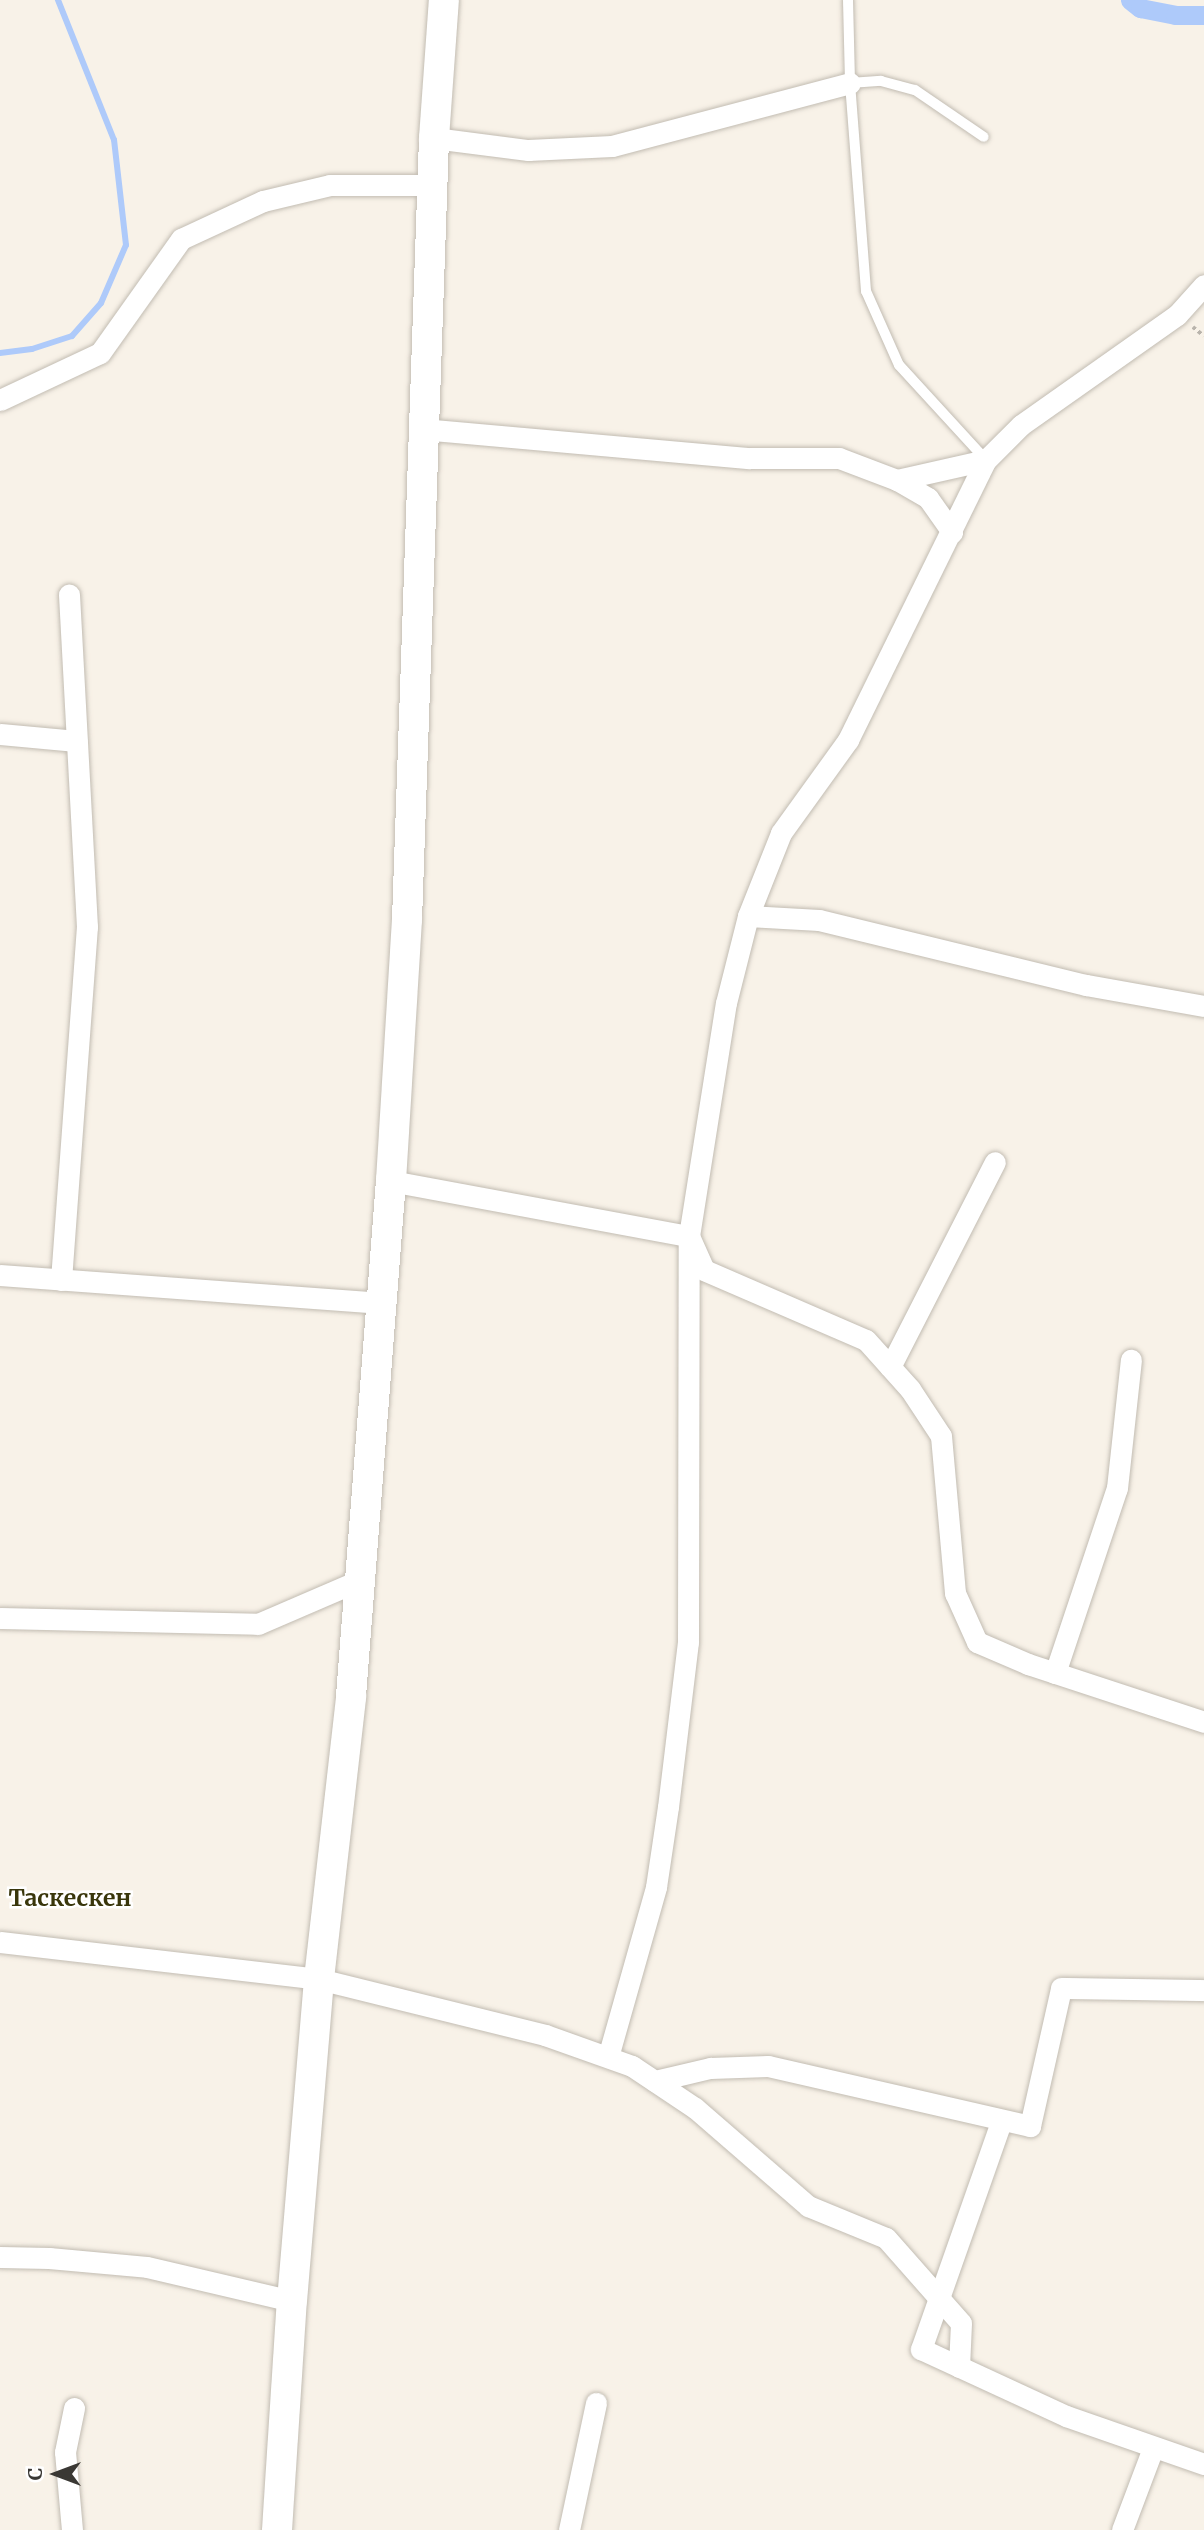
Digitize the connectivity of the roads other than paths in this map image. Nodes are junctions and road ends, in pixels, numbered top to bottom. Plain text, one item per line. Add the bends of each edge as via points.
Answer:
1 (444, 0) edge
2 (848, 0) edge
3 (850, 83) junction
4 (984, 137) dead end
5 (434, 138) junction
6 (432, 186) junction
7 (1204, 285) edge
8 (0, 400) edge
9 (422, 429) junction
10 (986, 460) junction
11 (897, 480) junction
12 (952, 532) junction
13 (69, 594) dead end
14 (0, 734) edge
15 (77, 741) junction
16 (748, 916) junction
17 (1204, 1006) edge
18 (995, 1161) dead end
19 (391, 1181) junction
20 (689, 1236) junction
21 (0, 1275) edge
22 (61, 1280) junction
23 (382, 1303) junction
24 (1130, 1360) dead end
25 (890, 1367) junction
26 (360, 1580) junction
27 (0, 1618) edge
28 (1055, 1673) junction
29 (1204, 1722) edge
30 (0, 1942) edge
31 (319, 1979) junction
32 (1204, 1990) edge
33 (608, 2057) junction
34 (654, 2081) junction
35 (1001, 2122) junction
36 (0, 2257) edge
37 (939, 2298) junction
38 (292, 2301) junction
39 (959, 2367) junction
40 (596, 2403) dead end
41 (74, 2407) dead end
42 (1153, 2448) junction
43 (1204, 2464) edge
44 (72, 2530) edge
45 (277, 2530) edge
46 (569, 2530) edge
47 (1122, 2530) edge

1 - 5 main road
2 - 3 lane
3 - 4 lane via 881,81 915,90
3 - 5 street via 612,146 528,150
3 - 10 lane via 866,291 899,365
5 - 6 main road
6 - 8 street via 330,186 263,201 180,239 100,353
6 - 9 main road
7 - 10 street via 1177,315 1021,425
9 - 11 street via 750,458 839,458
9 - 19 main road via 407,920
10 - 11 street
10 - 12 street
11 - 12 street via 928,498
12 - 16 street via 848,740 781,833
13 - 15 street
14 - 15 street
15 - 22 street via 87,927
16 - 17 street via 819,920 1086,985
16 - 20 street via 726,1003
18 - 25 street
19 - 20 street
19 - 23 main road
20 - 25 street via 704,1270 866,1340
20 - 33 street via 688,1642 656,1887
21 - 22 street
22 - 23 street
23 - 26 main road
24 - 28 street via 1117,1488
25 - 28 street via 941,1436 955,1592 977,1642
26 - 27 street via 258,1624
26 - 31 main road
28 - 29 street
30 - 31 street
31 - 33 street via 545,2035
31 - 38 main road
32 - 35 street via 1061,1988 1030,2126
33 - 34 street
34 - 35 street via 710,2068 768,2066
34 - 37 street via 695,2108 808,2206 886,2238
35 - 37 street
36 - 38 street via 147,2267
37 - 39 street via 961,2323
37 - 39 street via 921,2349
38 - 45 main road
39 - 42 street via 1066,2416
40 - 46 street
41 - 44 street via 65,2452
42 - 43 street
42 - 47 street

